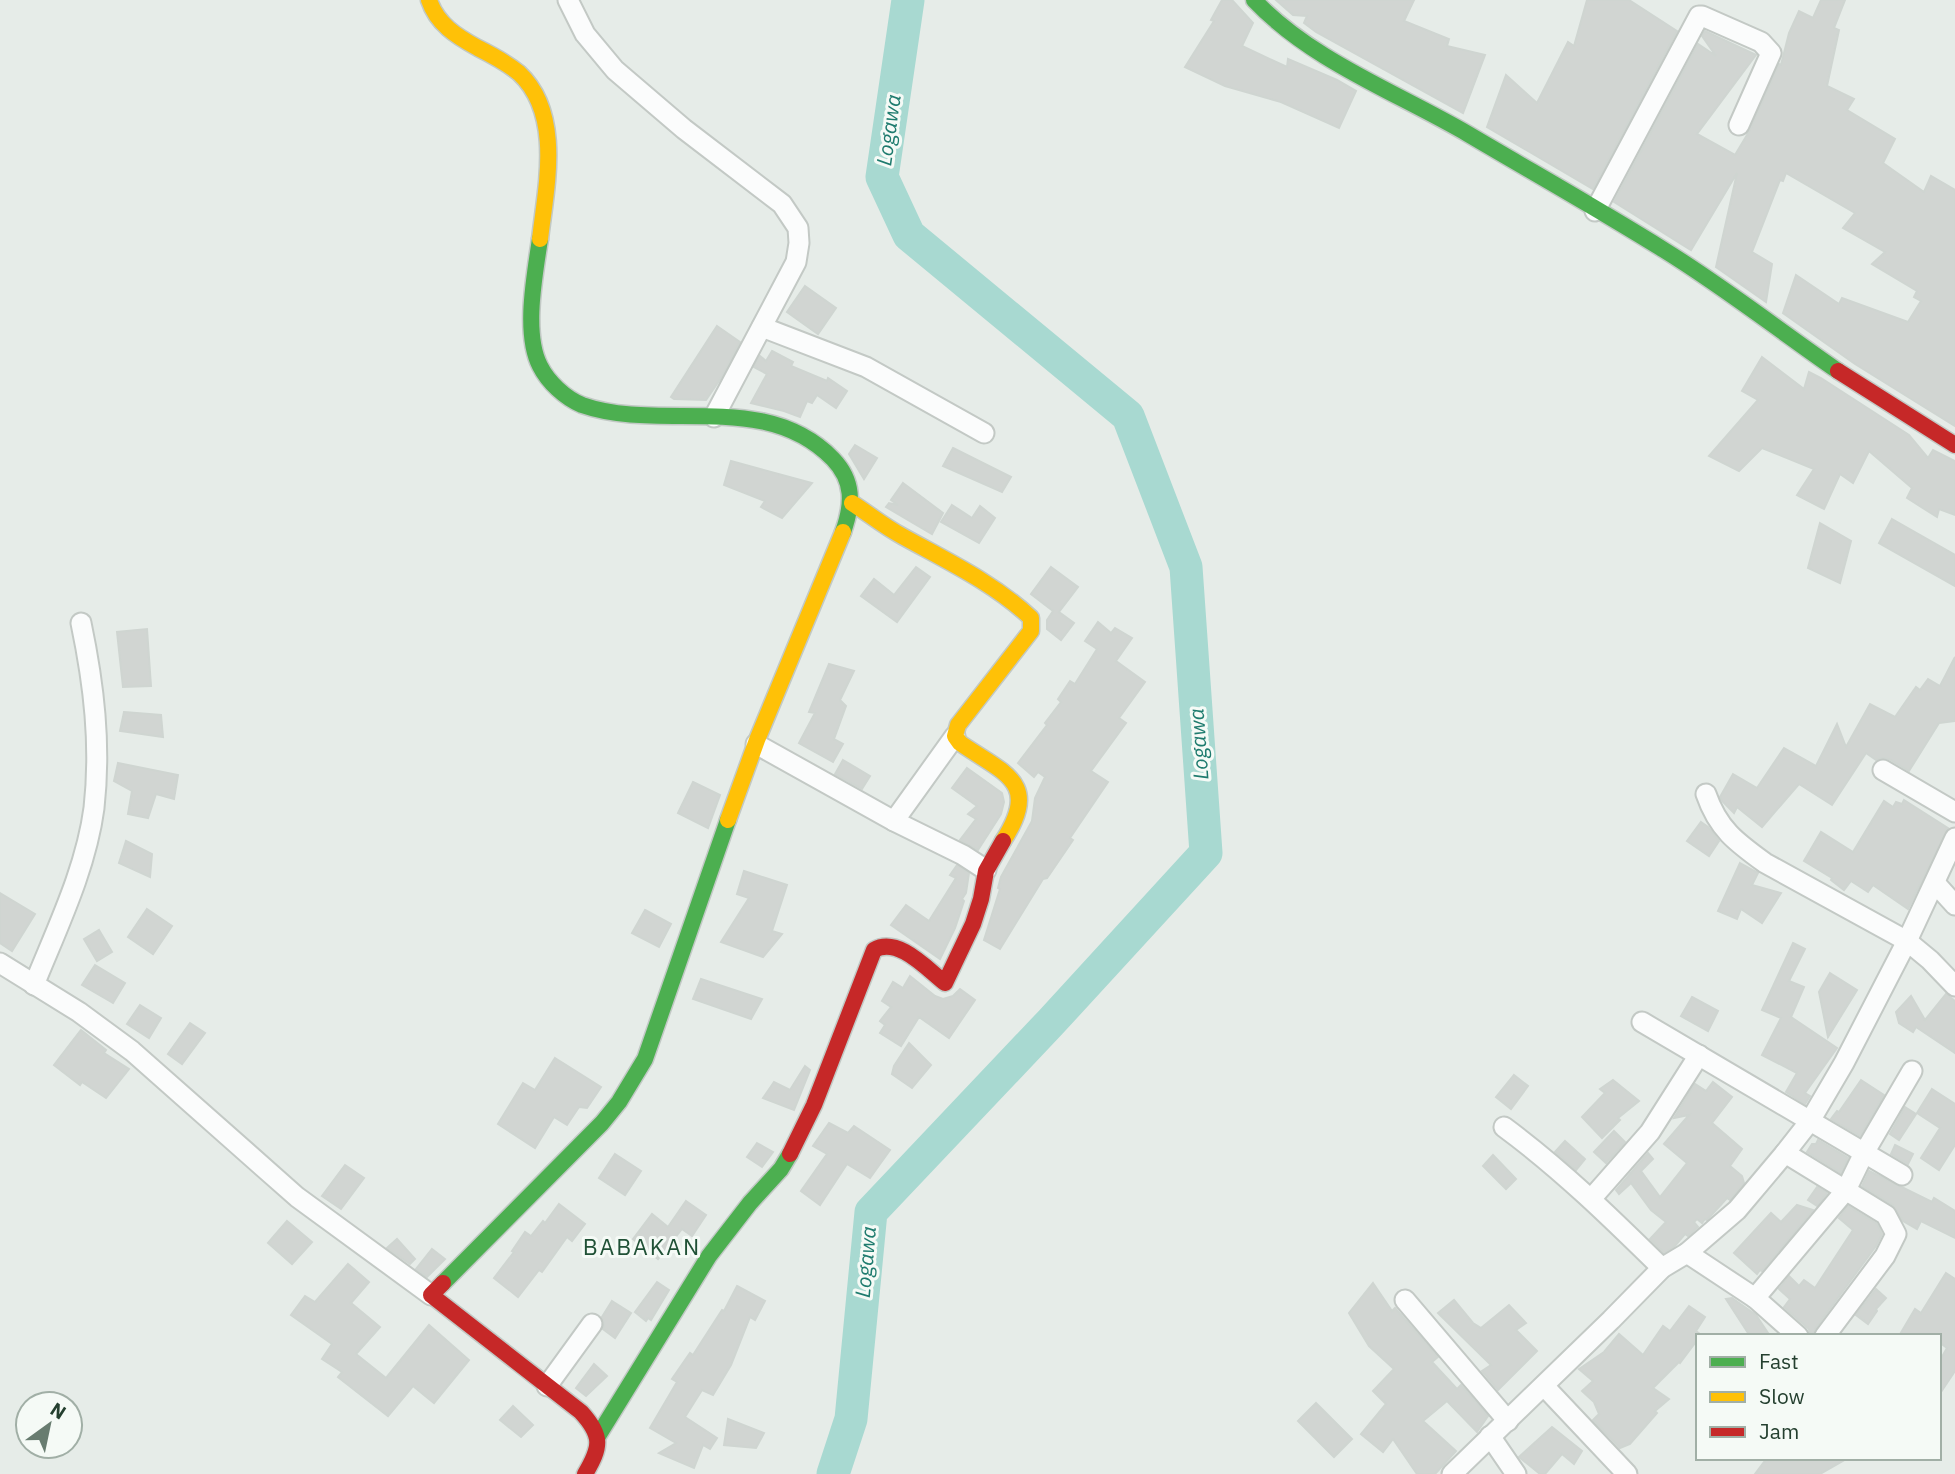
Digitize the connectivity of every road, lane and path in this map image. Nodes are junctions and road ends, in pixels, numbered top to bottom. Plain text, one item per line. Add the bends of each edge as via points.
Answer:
1 (429, 0) edge
2 (568, 0) edge
3 (1254, 0) edge
4 (1739, 125) dead end
5 (1595, 211) junction
6 (762, 327) junction
7 (714, 416) junction
8 (984, 433) dead end
9 (1955, 445) edge
10 (852, 503) junction
11 (81, 623) dead end
12 (955, 736) junction
13 (757, 744) junction
14 (1883, 770) dead end
15 (1706, 794) dead end
16 (1955, 812) edge
17 (894, 821) junction
18 (1955, 838) edge
19 (986, 870) junction
20 (1935, 883) junction
21 (1955, 905) edge
22 (1907, 940) junction
23 (0, 963) edge
24 (34, 985) junction
25 (1955, 986) edge
26 (1642, 1022) dead end
27 (1699, 1055) junction
28 (1912, 1071) dead end
29 (1810, 1121) junction
30 (1504, 1127) dead end
31 (1785, 1153) junction
32 (1864, 1153) junction
33 (1902, 1175) dead end
34 (1846, 1190) junction
35 (1591, 1199) junction
36 (1687, 1253) junction
37 (1662, 1268) junction
38 (430, 1295) junction
39 (1755, 1298) junction
40 (1405, 1300) dead end
41 (592, 1324) dead end
42 (1796, 1334) edge
43 (1826, 1334) edge
44 (547, 1386) junction
45 (1544, 1386) junction
46 (1508, 1421) junction
47 (598, 1436) junction
48 (1490, 1436) junction
49 (584, 1474) edge
50 (1452, 1474) edge
51 (1516, 1474) edge
52 (1627, 1474) edge

1 - 7 street via 444,24 527,81 540,106 549,154 532,334 538,362 550,381 563,394 589,407 640,415
2 - 6 street via 586,34 615,70 782,204 793,218 798,228 798,256
3 - 5 street via 1308,45
4 - 5 street via 1771,53 1762,42 1699,16
5 - 9 street via 1666,251 1846,377
6 - 7 street
6 - 8 street via 866,367
7 - 10 street via 785,426 806,438 840,467
10 - 12 street via 949,560 1031,618 1031,631
10 - 13 street
11 - 24 street via 93,678 97,738 93,810 74,884
12 - 17 street
12 - 19 street via 1012,778 1017,790 1019,813
13 - 17 street
13 - 38 street via 661,1016 630,1086 602,1123
14 - 16 street
15 - 22 street via 1724,831 1744,848
17 - 19 street
18 - 20 street
19 - 47 street via 976,916 945,982 900,949 881,946 874,950 792,1151 709,1256
20 - 21 street
20 - 22 street
22 - 25 street
22 - 29 street
23 - 24 street
24 - 38 street via 132,1051 297,1197
26 - 27 street
27 - 29 street
27 - 35 street via 1650,1132
28 - 32 street
29 - 31 street
29 - 32 street
30 - 35 street
31 - 34 street
31 - 36 street via 1737,1210
32 - 33 street
32 - 34 street
34 - 39 street
34 - 43 street via 1886,1215 1896,1234 1885,1256
35 - 37 street
36 - 37 street
36 - 39 street
37 - 45 street
38 - 44 street
39 - 42 street
40 - 46 street
41 - 44 street
44 - 47 street via 581,1412
45 - 46 street
45 - 52 street
46 - 48 street
47 - 49 street via 596,1456
48 - 50 street
48 - 51 street

